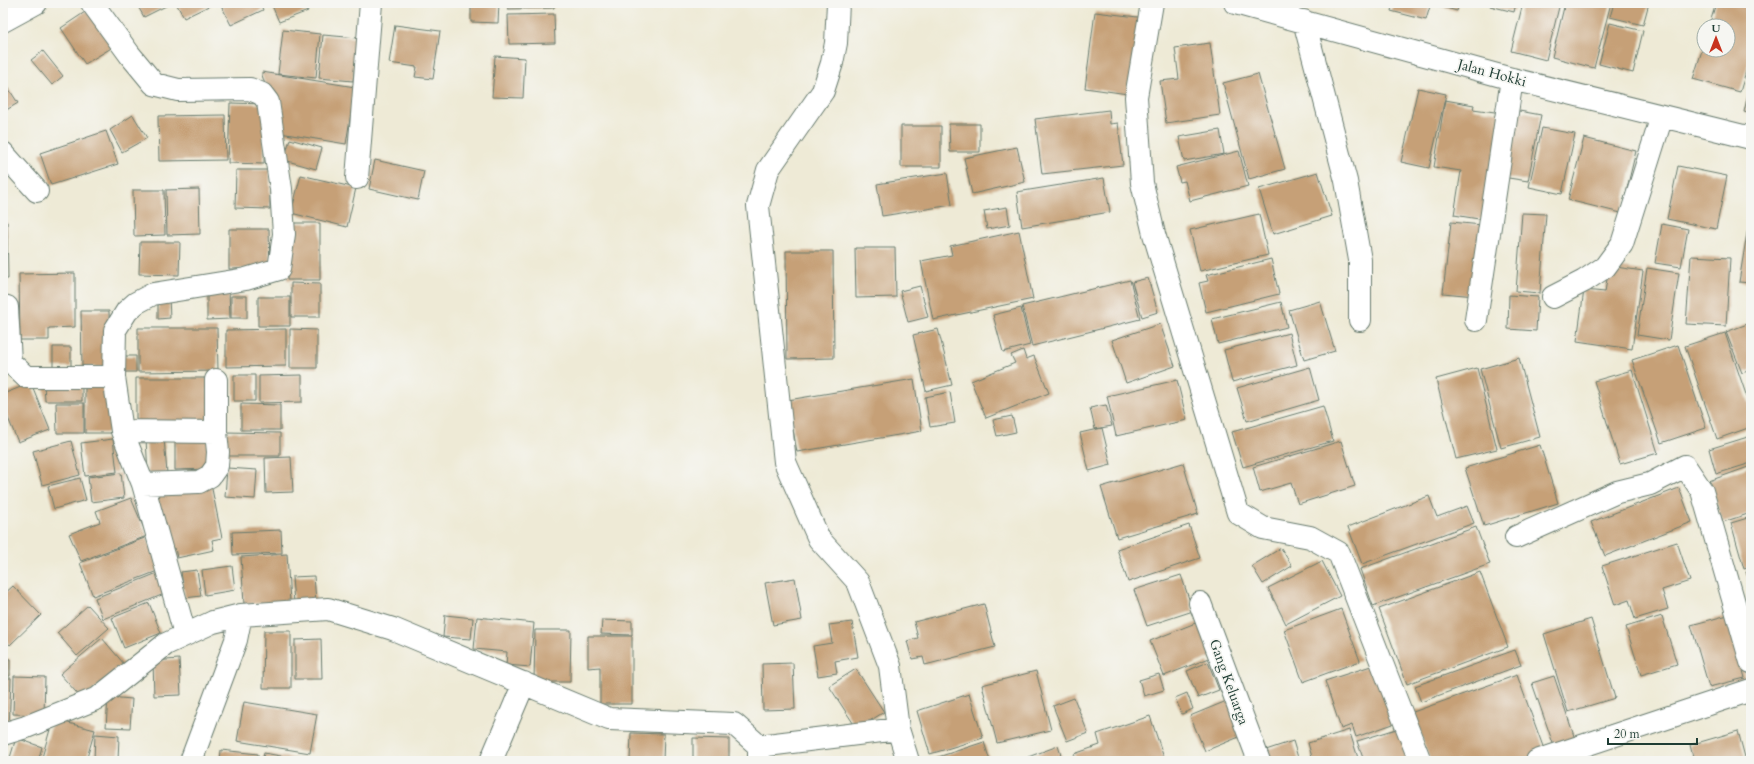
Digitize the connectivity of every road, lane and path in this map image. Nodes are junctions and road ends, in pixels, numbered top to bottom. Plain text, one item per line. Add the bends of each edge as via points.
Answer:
1 (36, 3) edge
2 (92, 3) edge
3 (371, 3) edge
4 (838, 3) edge
5 (1152, 3) edge
6 (1235, 3) edge
7 (3, 21) edge
8 (1304, 21) junction
9 (1512, 79) junction
10 (1662, 116) junction
11 (1751, 138) edge
12 (3, 153) edge
13 (357, 178) dead end
14 (37, 191) dead end
15 (1553, 297) dead end
16 (3, 306) edge
17 (1360, 320) dead end
18 (1476, 320) dead end
19 (114, 377) junction
20 (216, 380) dead end
21 (122, 431) junction
22 (216, 432) junction
23 (143, 484) junction
24 (1516, 537) dead end
25 (1200, 603) dead end
26 (241, 615) junction
27 (185, 634) junction
28 (1751, 662) edge
29 (524, 683) junction
30 (1751, 690) edge
31 (898, 729) junction
32 (3, 734) edge
33 (759, 754) edge
34 (1546, 760) edge
35 (191, 761) edge
36 (491, 761) edge
37 (908, 761) edge
38 (1259, 761) edge
39 (1420, 761) edge

1 - 7 street
2 - 19 street via 130,56 154,84 178,90 250,89 262,94 268,102 281,189 284,234 279,269 246,279 152,294 136,303 127,311 115,330
3 - 13 street
4 - 31 street via 836,43 823,91 768,170 758,206 785,462 818,539 858,582 890,666
5 - 39 street via 1136,97 1142,183 1154,234 1238,513 1263,528 1310,537 1339,553
6 - 8 street, Jalan Hokki
8 - 9 street, Jalan Hokki
8 - 17 street via 1346,181 1360,260
9 - 10 street, Jalan Hokki
9 - 18 street
10 - 11 street, Jalan Hokki
10 - 15 street via 1622,244 1605,267
12 - 14 street
16 - 19 street via 7,307 10,362 26,377
19 - 21 street
20 - 22 street
21 - 22 street
21 - 23 street
22 - 23 street via 218,452 216,466 210,476 199,482
23 - 27 street
24 - 28 street via 1617,492 1650,484 1685,466 1702,491
25 - 38 street, Gang Keluarga
26 - 27 street via 213,622
26 - 29 street via 328,609 393,629
26 - 35 street via 236,640
27 - 32 street via 166,644 98,698
29 - 33 street via 609,719 734,724
29 - 36 street
30 - 34 street
31 - 33 street
31 - 37 street

